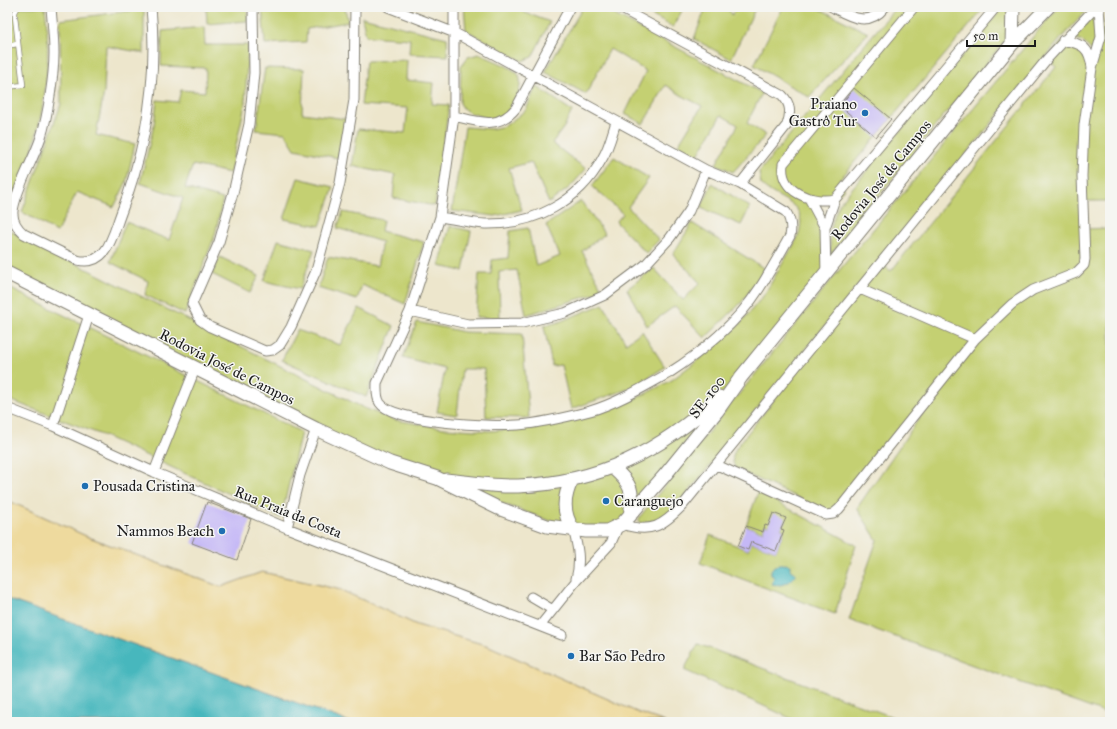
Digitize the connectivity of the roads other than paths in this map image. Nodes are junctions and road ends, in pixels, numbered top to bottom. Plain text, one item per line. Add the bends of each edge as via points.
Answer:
1 (18, 7) edge
2 (51, 7) edge
3 (151, 7) edge
4 (253, 7) edge
5 (355, 7) edge
6 (388, 7) edge
7 (454, 7) edge
8 (570, 7) edge
9 (618, 7) edge
10 (832, 7) edge
11 (885, 7) edge
12 (914, 7) edge
13 (996, 7) edge
14 (1013, 7) edge
15 (1048, 7) edge
16 (1098, 7) edge
17 (455, 33) junction
18 (1063, 40) junction
19 (17, 44) junction
20 (1012, 44) junction
21 (7, 46) edge
22 (1092, 68) junction
23 (533, 75) junction
24 (7, 87) edge
25 (454, 116) junction
26 (616, 122) junction
27 (706, 170) junction
28 (740, 184) junction
29 (835, 199) junction
30 (810, 200) junction
31 (440, 217) junction
32 (825, 228) junction
33 (7, 273) edge
34 (826, 274) junction
35 (860, 290) junction
36 (410, 311) junction
37 (89, 315) junction
38 (975, 339) junction
39 (195, 369) junction
40 (741, 377) junction
41 (7, 408) edge
42 (53, 426) junction
43 (316, 429) junction
44 (717, 465) junction
45 (613, 468) junction
46 (154, 472) junction
47 (436, 478) junction
48 (572, 480) junction
49 (623, 522) junction
50 (287, 528) junction
51 (573, 529) junction
52 (576, 581) junction
53 (531, 597) dead end
54 (553, 610) junction
55 (540, 626) junction
56 (562, 635) dead end

1 - 19 lane via 14,12
2 - 3 street via 54,54 49,98 42,136 16,199 14,221 24,234 85,262 103,254 110,242 131,186 144,141 153,58
4 - 5 street via 254,73 249,124 233,193 218,242 192,304 200,320 210,327 265,351 273,350 286,338 316,271 340,183 354,100
6 - 17 street
7 - 17 street
8 - 23 street
9 - 28 street via 782,95 786,100 790,112 787,125
10 - 11 street via 852,18 863,20 873,17
12 - 30 street via 783,164 784,179 788,186
13 - 29 street
14 - 20 main road
15 - 20 main road, Rodovia José de Campos
16 - 18 street
16 - 22 street via 1101,37
17 - 23 street
17 - 25 street
18 - 22 street via 1077,43 1088,50
18 - 35 street
19 - 21 lane
19 - 24 lane via 23,85
20 - 34 main road, Rodovia José de Campos
22 - 38 street via 1084,126 1082,169 1084,265 1076,274 1034,290 1012,304
23 - 25 street via 516,108 503,120 493,123 479,122
23 - 26 street
25 - 31 street
26 - 27 street
26 - 31 street via 603,158 582,187 558,206 534,217 508,223 484,224
27 - 28 street
27 - 36 street via 689,211 670,238 645,265 605,295 565,313 522,322 468,324
28 - 36 street via 786,212 792,227 790,236 758,290 734,319 710,342 670,372 629,395 591,411 519,425 436,421 393,413 381,404 377,394 377,383
29 - 30 street
29 - 32 street
30 - 32 street
31 - 36 street
32 - 34 street
33 - 37 main road, Rodovia José de Campos / SE-100
34 - 40 main road, Rodovia José de Campos
35 - 38 street
35 - 44 street via 783,381
37 - 39 main road, Rodovia José de Campos / SE-100
37 - 42 street
38 - 44 street via 833,514 826,515
39 - 43 main road, Rodovia José de Campos / SE-100
39 - 46 street
40 - 45 main road, SE-100 / SE-100 via 698,417 673,436 648,452
40 - 49 main road, SE-100 / SE-100 via 712,416
41 - 42 street, Rua Praia da Costa
42 - 46 street, Rua Praia da Costa
43 - 47 main road, Rodovia José de Campos / SE-100 via 390,463
43 - 50 street via 300,475
44 - 49 street via 683,505 661,524 643,529
45 - 48 main road, SE-100 / SE-100
45 - 49 main road via 631,488 633,499
46 - 50 street, Rua Praia da Costa
47 - 48 main road, SE-100 / SE-100 via 517,486
47 - 51 main road, SE-100 via 498,508 547,526
48 - 51 main road via 565,498 565,510
49 - 51 main road, SE-100 via 608,531 586,532
49 - 52 street via 611,542
50 - 55 street, Rua Praia da Costa
51 - 52 street via 580,555
52 - 54 street
53 - 54 street
54 - 55 street
55 - 56 street, Rua Praia da Costa

